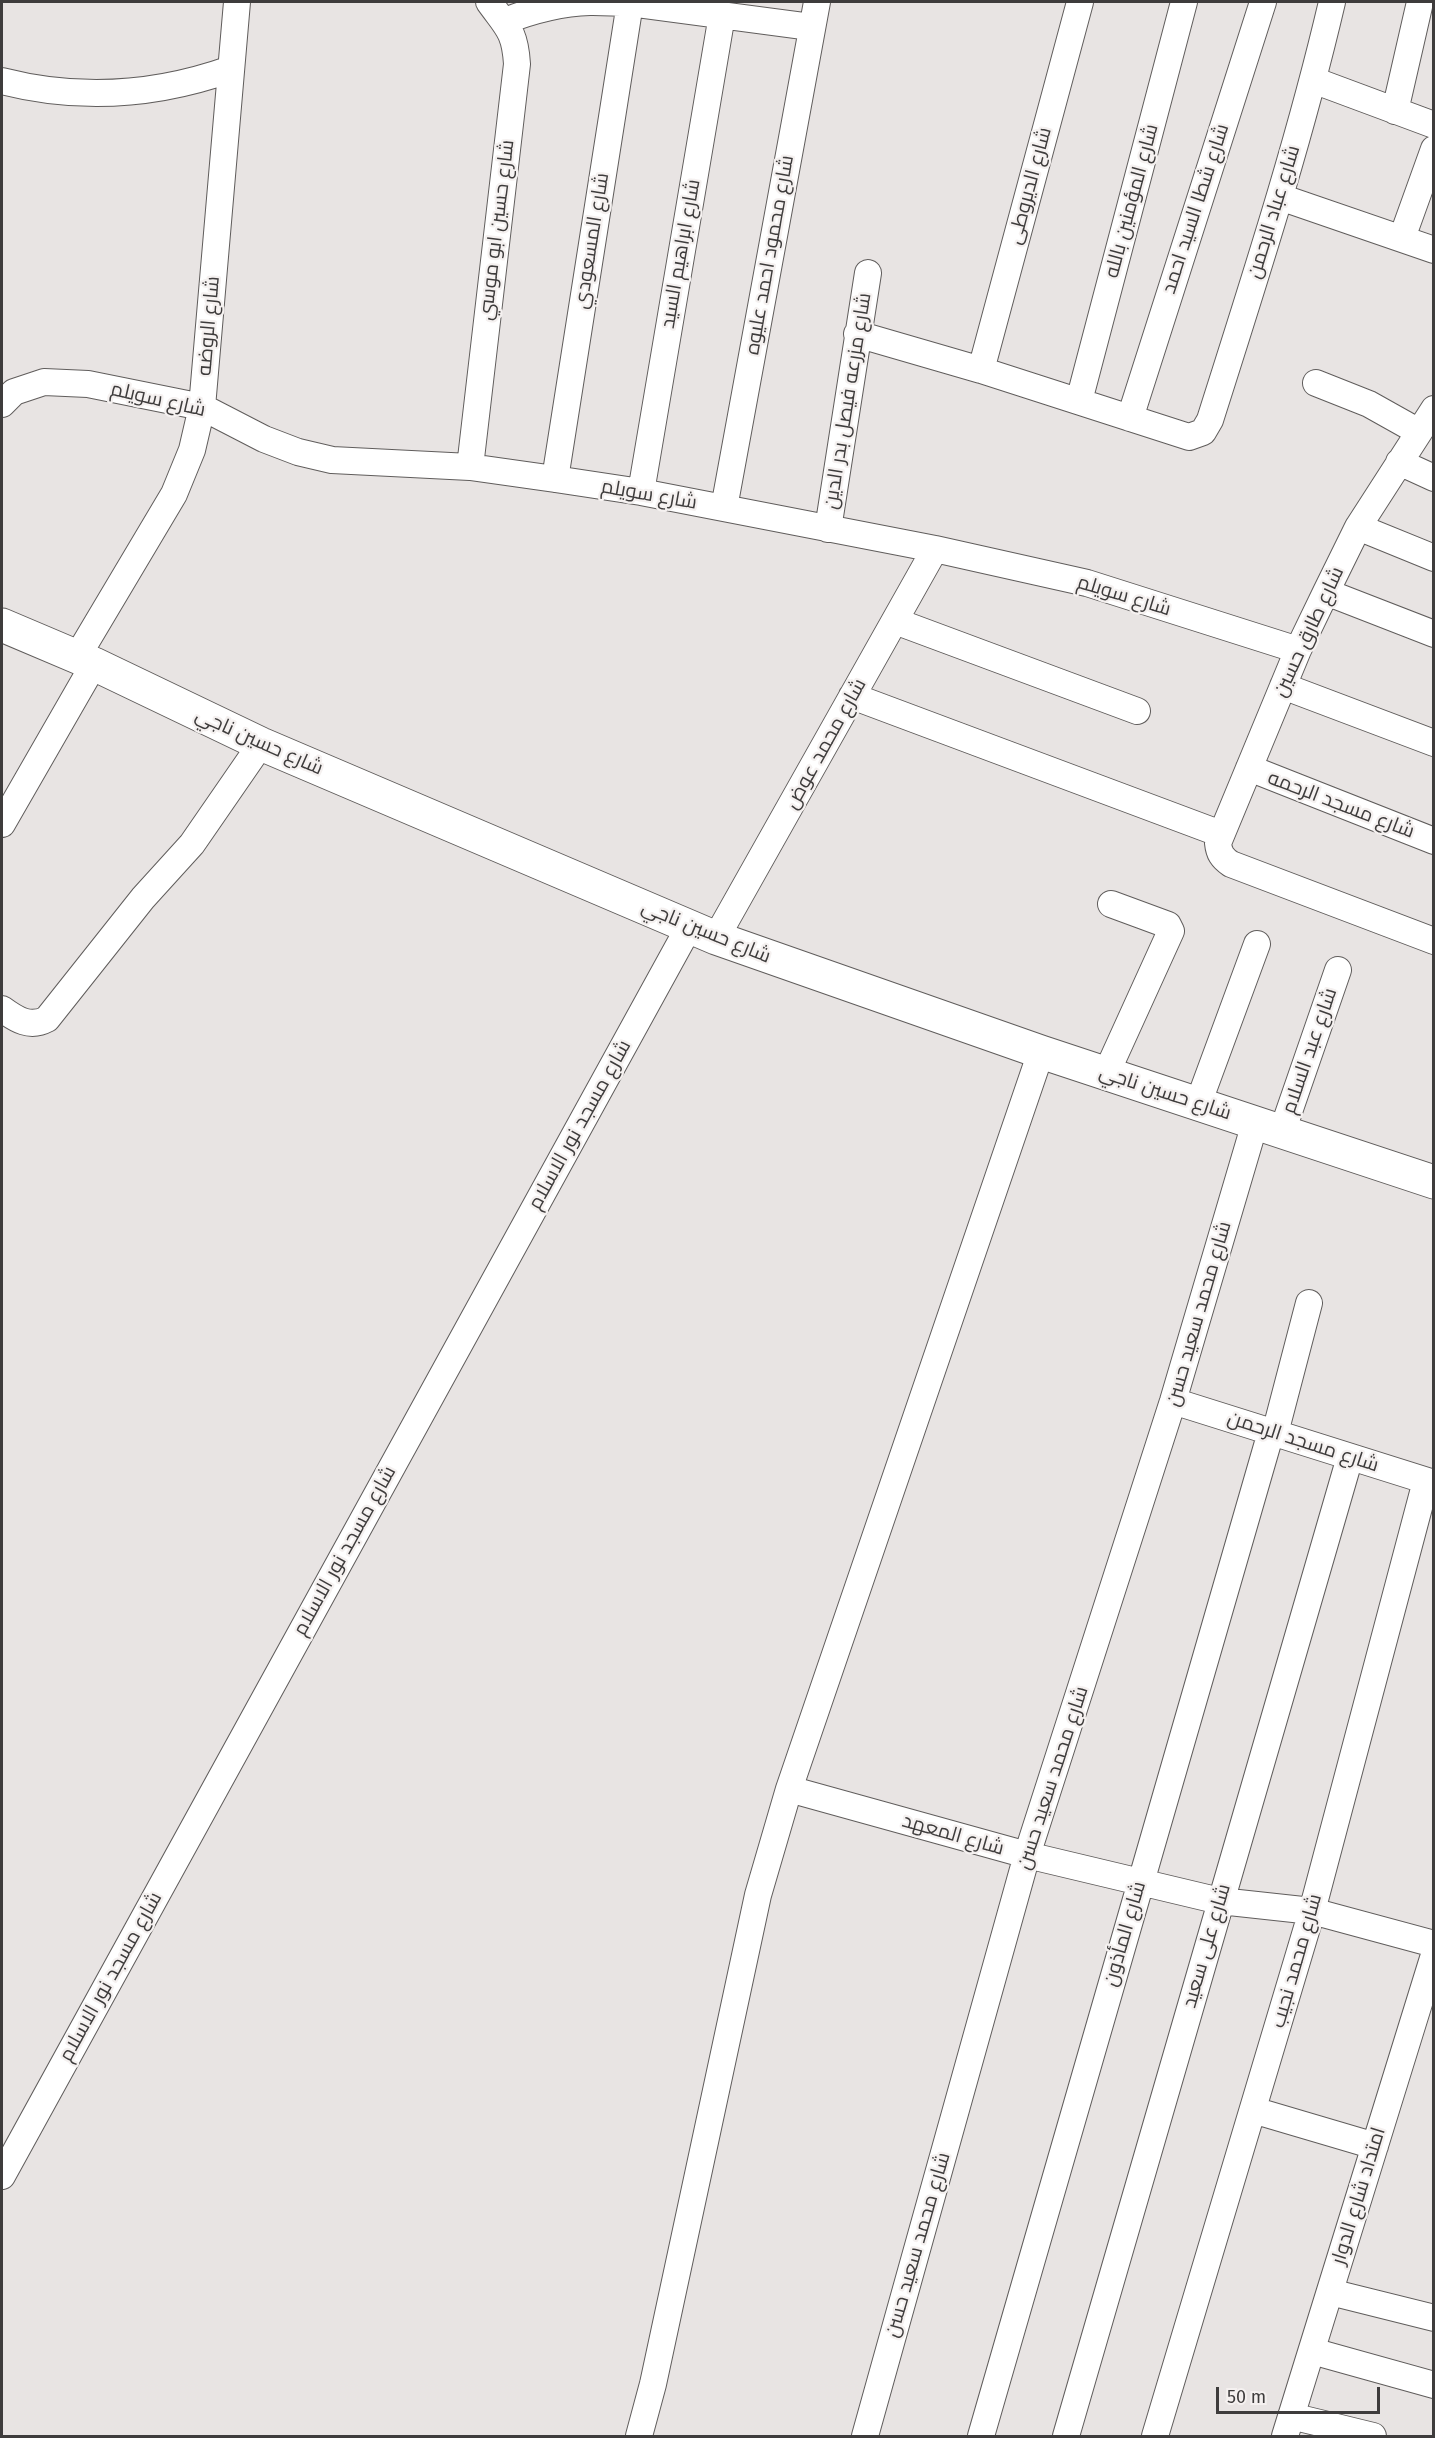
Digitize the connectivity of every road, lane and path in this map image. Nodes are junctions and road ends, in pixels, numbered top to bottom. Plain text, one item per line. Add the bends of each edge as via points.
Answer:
1 (237, 2) edge
2 (592, 2) edge
3 (817, 2) edge
4 (1184, 2) edge
5 (1263, 2) edge
6 (1332, 2) edge
7 (1420, 2) edge
8 (630, 3) junction
9 (1072, 3) edge
10 (497, 11) edge
11 (722, 15) junction
12 (811, 27) junction
13 (231, 69) junction
14 (1313, 80) junction
15 (2, 81) edge
16 (1395, 111) junction
17 (1434, 125) edge
18 (1434, 149) edge
19 (1280, 197) junction
20 (1402, 238) junction
21 (1434, 250) edge
22 (868, 273) dead end
23 (857, 334) junction
24 (981, 370) junction
25 (1316, 382) dead end
26 (1079, 401) junction
27 (2, 404) edge
28 (202, 407) junction
29 (1434, 409) edge
30 (1130, 418) junction
31 (1419, 432) junction
32 (1399, 462) junction
33 (470, 467) junction
34 (1434, 478) edge
35 (555, 479) junction
36 (641, 492) junction
37 (724, 508) junction
38 (1358, 527) junction
39 (828, 529) junction
40 (935, 549) junction
41 (1434, 558) edge
42 (1326, 592) junction
43 (895, 621) junction
44 (2, 625) edge
45 (1434, 634) edge
46 (1298, 650) junction
47 (86, 660) junction
48 (1283, 686) junction
49 (852, 696) junction
50 (1137, 711) dead end
51 (1434, 743) edge
52 (261, 744) junction
53 (1249, 768) junction
54 (2, 824) edge
55 (1221, 834) junction
56 (1434, 841) edge
57 (1111, 904) dead end
58 (702, 932) junction
59 (1434, 941) edge
60 (1257, 944) dead end
61 (1338, 970) dead end
62 (2, 1010) edge
63 (1041, 1052) junction
64 (1106, 1074) junction
65 (1198, 1104) junction
66 (1268, 1127) junction
67 (1434, 1182) edge
68 (1309, 1303) dead end
69 (1173, 1401) junction
70 (1273, 1432) junction
71 (1350, 1457) junction
72 (1430, 1482) edge
73 (789, 1789) junction
74 (1027, 1855) junction
75 (1140, 1882) junction
76 (1220, 1900) junction
77 (1312, 1911) junction
78 (1434, 1944) edge
79 (1434, 1955) edge
80 (1253, 2110) junction
81 (1375, 2146) junction
82 (2, 2176) edge
83 (1330, 2292) junction
84 (1434, 2319) edge
85 (1312, 2351) junction
86 (1434, 2385) edge
87 (1288, 2426) edge
88 (639, 2436) edge
89 (865, 2436) edge
90 (981, 2436) edge
91 (1066, 2436) edge
92 (1155, 2436) edge
93 (1373, 2436) edge

1 - 13 street, شارع الروضه
2 - 8 street
2 - 10 street
3 - 12 street, شارع محمود احمد عليوه
4 - 26 street, شارع المؤمنين بالله
5 - 30 street, شارع شطا السيد احمد
6 - 14 street, شارع عباد الرحمن
7 - 16 street
8 - 11 street
8 - 35 street, شارع المسعودي
9 - 24 street, شارع الديروطى
10 - 33 street, شارع حسين ابو موسي via 516,42 517,64
11 - 12 street
11 - 36 street, شارع ابراهيم السيد
12 - 37 street, شارع محمود احمد عليوه
13 - 15 street via 198,81 139,92 38,90
13 - 28 street, شارع الروضه
14 - 16 street
14 - 19 street, شارع عباد الرحمن
16 - 17 street
18 - 20 street
19 - 20 street
19 - 30 street, شارع عباد الرحمن via 1203,432 1189,437
20 - 21 street
22 - 23 street, شارع مزرعه فيصل بدر الدين
23 - 24 street
23 - 39 street, شارع مزرعه فيصل بدر الدين
24 - 26 street
25 - 31 street via 1369,404
26 - 30 street
27 - 28 street, شارع سويلم via 14,392 44,382 88,384
28 - 33 street, شارع سويلم via 264,439 332,460
28 - 47 street, شارع الروضه via 192,450 174,494
29 - 31 street, شارع طارق حسين
31 - 32 street, شارع طارق حسين
32 - 34 street
32 - 38 street, شارع طارق حسين
33 - 35 street, شارع سويلم
35 - 36 street, شارع سويلم
36 - 37 street, شارع سويلم
37 - 39 street, شارع سويلم
38 - 41 street
38 - 42 street, شارع طارق حسين
39 - 40 street, شارع سويلم
40 - 43 street, شارع محمد عوض
40 - 46 street, شارع سويلم via 1086,583
42 - 45 street
42 - 46 street, شارع طارق حسين
43 - 49 street, شارع محمد عوض
43 - 50 street
44 - 47 street, شارع حسين ناجي
46 - 48 street, شارع طارق حسين
47 - 52 street, شارع حسين ناجي
47 - 54 street, شارع الروضه
48 - 51 street
48 - 53 street, شارع طارق حسين
49 - 55 street
49 - 58 street, شارع محمد عوض
52 - 58 street, شارع حسين ناجي
52 - 62 street via 192,844 143,898 47,1019 37,1024 26,1023
53 - 55 street, شارع طارق حسين
53 - 56 street, شارع مسجد الرحمه
55 - 59 street via 1219,852 1231,864
57 - 64 street via 1168,925 1171,931
58 - 63 street, شارع حسين ناجي
58 - 82 street, شارع مسجد نور الاسلام
60 - 65 street
61 - 66 street, شارع عبد السلام
63 - 64 street, شارع حسين ناجي
63 - 73 street
64 - 65 street, شارع حسين ناجي
65 - 66 street, شارع حسين ناجي
66 - 67 street, شارع حسين ناجي
66 - 69 street, شارع محمد سعيد حسن
68 - 70 street, شارع المأذون
69 - 70 street, شارع مسجد الرحمن
69 - 74 street, شارع محمد سعيد حسن
70 - 71 street, شارع مسجد الرحمن
70 - 75 street, شارع المأذون
71 - 72 street, شارع مسجد الرحمن
71 - 76 street, شارع على سعيد
72 - 77 street, شارع محمد نجيب
73 - 74 street, شارع المعهد
73 - 88 street via 758,1895
74 - 75 street, شارع المعهد
74 - 89 street, شارع محمد سعيد حسن
75 - 76 street, شارع المعهد
75 - 90 street, شارع المأذون
76 - 77 street, شارع المعهد
76 - 91 street, شارع على سعيد
77 - 78 street, شارع المعهد
77 - 80 street, شارع محمد نجيب
79 - 81 street, امتداد شارع الدوار
80 - 81 street
80 - 92 street, شارع محمد نجيب
81 - 83 street, امتداد شارع الدوار
83 - 84 street
83 - 85 street, امتداد شارع الدوار
85 - 86 street
85 - 87 street, امتداد شارع الدوار
87 - 93 street

